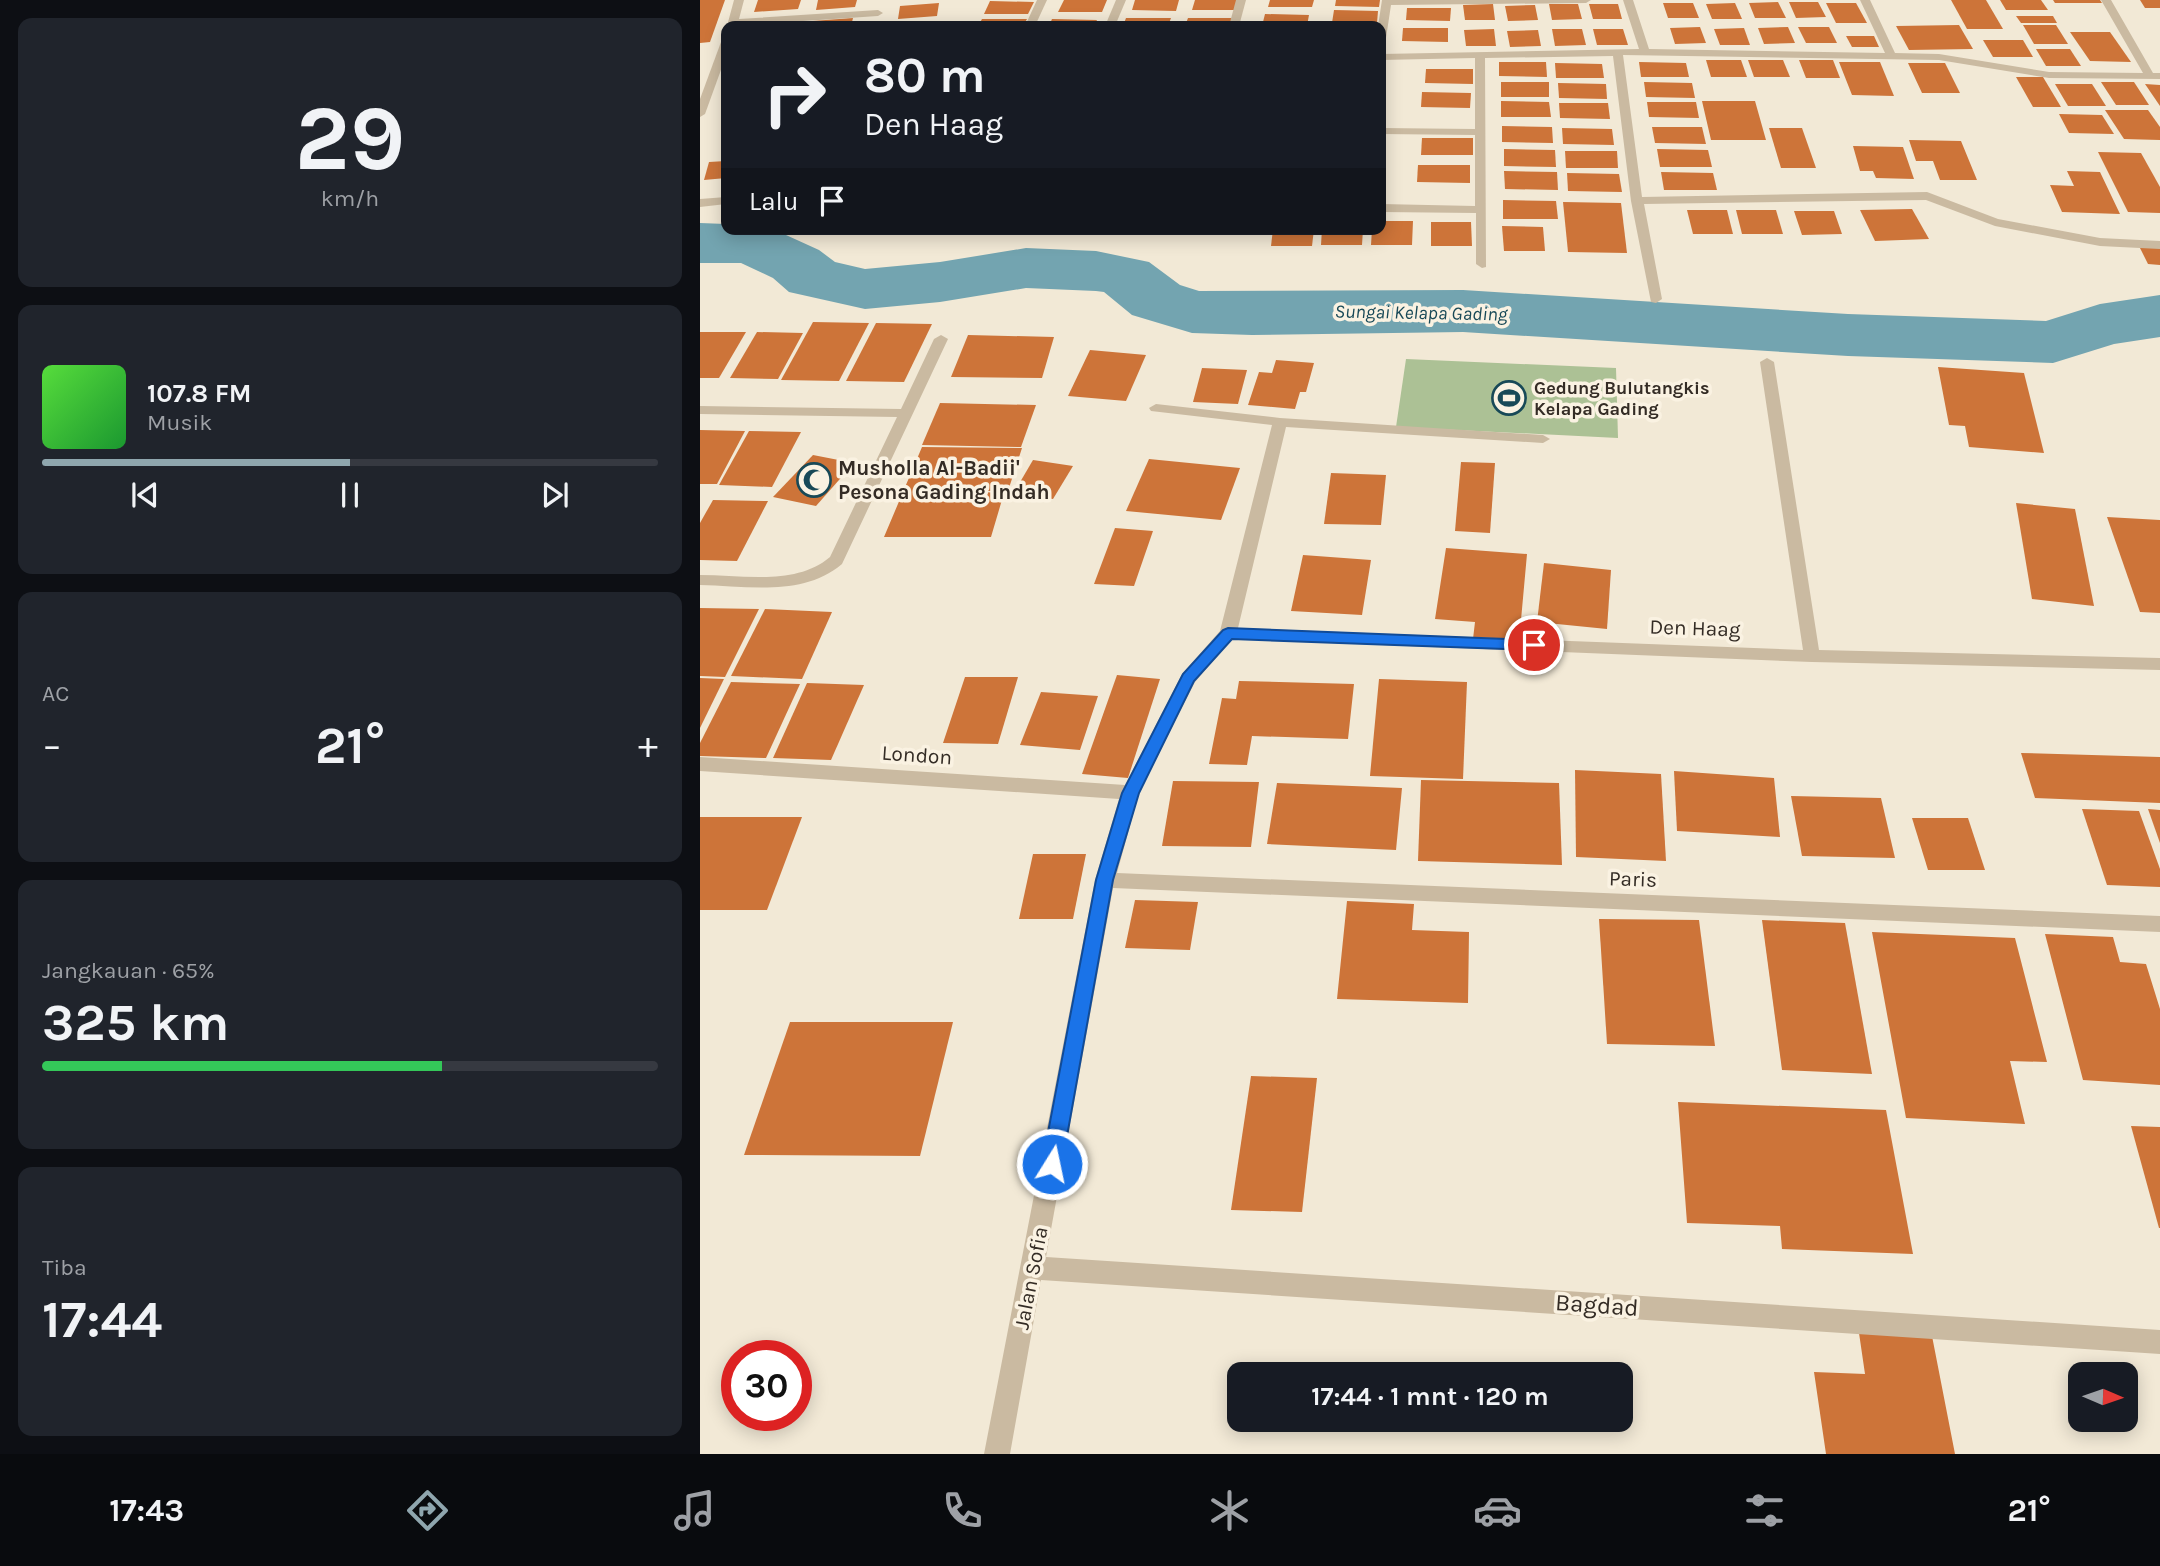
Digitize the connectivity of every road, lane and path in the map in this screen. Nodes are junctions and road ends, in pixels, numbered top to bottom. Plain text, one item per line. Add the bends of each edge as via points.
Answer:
1 (739, 0) edge
2 (882, 0) edge
3 (1042, 0) edge
4 (1121, 0) edge
5 (1241, 0) edge
6 (1586, 0) edge
7 (1628, 0) edge
8 (1865, 0) edge
9 (2106, 0) edge
10 (1387, 1) edge
11 (877, 13) junction
12 (734, 21) edge
13 (772, 21) edge
14 (875, 21) edge
15 (1032, 21) edge
16 (1112, 21) edge
17 (1235, 21) edge
18 (1384, 21) edge
19 (1644, 52) junction
20 (1618, 53) junction
21 (1480, 55) junction
22 (721, 56) edge
23 (1386, 57) edge
24 (1892, 57) junction
25 (2155, 76) edge
26 (700, 114) edge
27 (1386, 131) edge
28 (1481, 132) junction
29 (721, 201) edge
30 (1637, 201) junction
31 (700, 203) edge
32 (1386, 208) edge
33 (1480, 209) junction
34 (2160, 245) edge
35 (1482, 264) dead end
36 (1656, 299) dead end
37 (941, 339) dead end
38 (1767, 362) dead end
39 (1156, 408) dead end
40 (700, 410) edge
41 (904, 413) junction
42 (1280, 422) junction
43 (1543, 439) dead end
44 (700, 580) edge
45 (1228, 634) junction
46 (1812, 656) junction
47 (2160, 664) edge
48 (700, 764) edge
49 (1130, 793) junction
50 (1105, 880) junction
51 (2160, 924) edge
52 (1033, 1268) junction
53 (2160, 1342) edge
54 (997, 1454) edge

1 - 12 street
2 - 11 street
3 - 15 street
4 - 16 street
5 - 17 street
6 - 10 street
7 - 19 street
8 - 24 street
9 - 25 street
10 - 18 street
11 - 13 street
11 - 14 street
19 - 20 street
19 - 24 street
20 - 21 street
20 - 30 street
21 - 23 street
21 - 28 street
22 - 26 street
24 - 25 street via 1958,58 2049,75
27 - 28 street
28 - 33 street
29 - 31 street
30 - 34 street via 1927,196 1995,222 2099,242
30 - 36 street
32 - 33 street
33 - 35 street
37 - 41 street
38 - 46 street
39 - 42 street
40 - 41 street
41 - 44 street via 836,559 821,573 798,581
42 - 43 street
42 - 45 street
45 - 46 street, Den Haag
45 - 49 street, Jalan Sofia via 1188,678
46 - 47 street, Den Haag
48 - 49 street, London
49 - 50 street, Jalan Sofia
50 - 51 street, Paris
50 - 52 street, Jalan Sofia
52 - 53 street, Bagdad
52 - 54 street, Jalan Sofia

